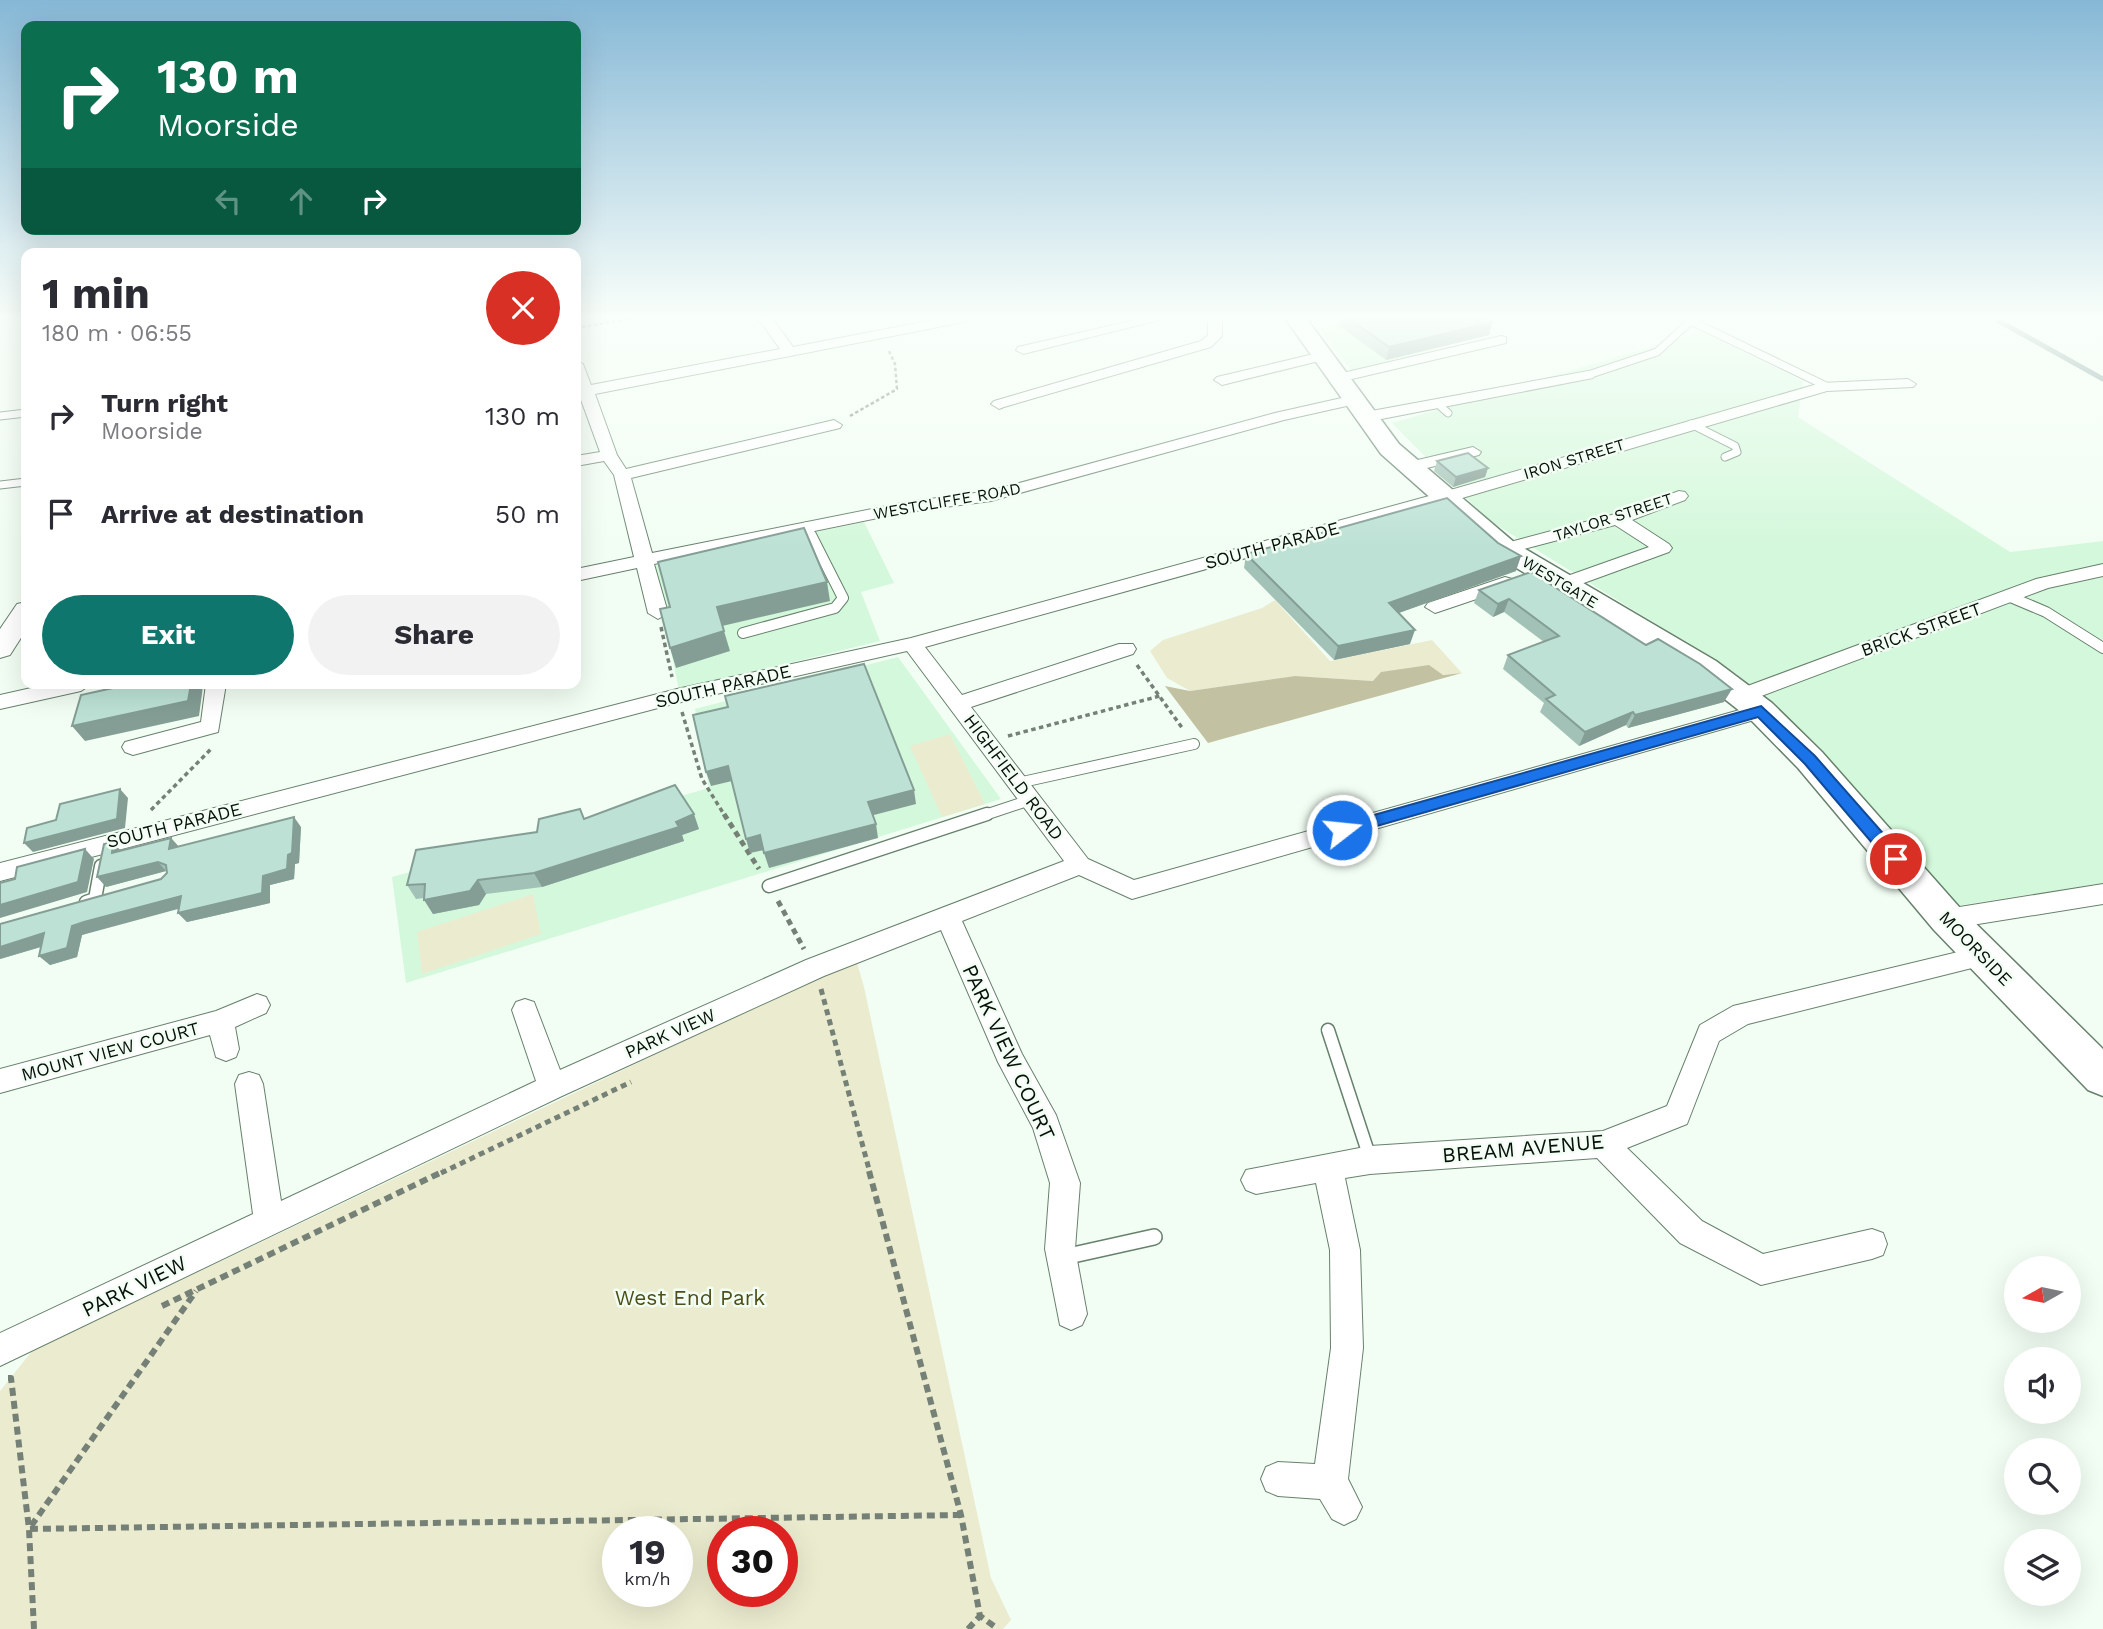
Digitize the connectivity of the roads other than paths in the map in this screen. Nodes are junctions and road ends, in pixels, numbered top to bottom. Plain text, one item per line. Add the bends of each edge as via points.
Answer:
1 (581, 394) edge
2 (1033, 394) edge
3 (1350, 394) edge
4 (1504, 394) edge
5 (1798, 394) edge
6 (999, 404) dead end
7 (1360, 409) junction
8 (21, 413) edge
9 (0, 416) edge
10 (1691, 424) junction
11 (834, 425) road end
12 (1473, 452) dead end
13 (609, 455) junction
14 (1725, 457) dead end
15 (581, 460) edge
16 (1411, 467) junction
17 (622, 475) junction
18 (21, 483) edge
19 (0, 485) edge
20 (1679, 496) dead end
21 (1446, 497) junction
22 (1618, 519) junction
23 (806, 526) junction
24 (1505, 549) junction
25 (645, 560) junction
26 (2103, 570) edge
27 (581, 574) edge
28 (1552, 578) junction
29 (2008, 596) junction
30 (1435, 607) edge
31 (658, 613) edge
32 (21, 618) edge
33 (743, 633) dead end
34 (912, 644) junction
35 (2103, 648) edge
36 (0, 649) edge
37 (1126, 649) road end
38 (1705, 668) joint
39 (58, 689) edge
40 (215, 689) edge
41 (0, 702) edge
42 (1751, 703) junction
43 (958, 704) junction
44 (1194, 744) road end
45 (133, 747) dead end
46 (1024, 791) junction
47 (114, 840) junction
48 (1080, 864) junction
49 (0, 872) edge
50 (769, 886) road end
51 (1132, 890) joint
52 (2103, 894) edge
53 (71, 906) edge
54 (947, 916) junction
55 (1947, 919) junction
56 (1983, 956) junction
57 (257, 1005) dead end
58 (525, 1010) dead end
59 (220, 1021) junction
60 (1328, 1030) dead end
61 (226, 1049) dead end
62 (2103, 1077) edge
63 (0, 1081) edge
64 (249, 1084) dead end
65 (552, 1087) junction
66 (1603, 1144) junction
67 (1370, 1160) junction
68 (1328, 1168) junction
69 (1256, 1180) dead end
70 (269, 1222) junction
71 (1154, 1237) dead end
72 (1871, 1244) dead end
73 (1062, 1258) junction
74 (1071, 1314) dead end
75 (0, 1350) edge
76 (1278, 1479) dead end
77 (1337, 1495) joint

1 - 13 street
2 - 6 street
3 - 7 main road, WESTGATE
4 - 7 street, WESTCLIFFE ROAD via 1443,408
5 - 10 street, IRON STREET
7 - 16 main road, WESTGATE via 1390,449
7 - 23 street, WESTCLIFFE ROAD via 1281,416 991,496
8 - 9 lane
10 - 14 lane via 1735,446 1737,452
10 - 21 street, IRON STREET
11 - 17 street
12 - 16 street
13 - 15 street
13 - 17 street
16 - 21 main road, WESTGATE
17 - 25 street
18 - 19 lane
20 - 22 street, TAYLOR STREET
21 - 24 main road, WESTGATE
21 - 34 street, SOUTH PARADE
22 - 24 street, TAYLOR STREET
22 - 28 street via 1663,548
23 - 25 street, WESTCLIFFE ROAD
23 - 33 lane via 843,598 835,608
24 - 28 main road, WESTGATE
25 - 27 street, WESTCLIFFE ROAD
25 - 31 street
26 - 29 street, BRICK STREET
28 - 30 street
28 - 38 main road, WESTGATE
29 - 35 lane via 2055,617
29 - 42 street, BRICK STREET
32 - 36 main road
34 - 43 street, HIGHFIELD ROAD
34 - 47 street, SOUTH PARADE via 677,696
37 - 43 street
38 - 42 main road, MOORSIDE
39 - 41 street
40 - 45 street via 211,727
42 - 51 street, BRICK STREET
42 - 55 main road, MOORSIDE via 1810,760
43 - 46 street, HIGHFIELD ROAD
44 - 46 lane
46 - 48 street, HIGHFIELD ROAD
46 - 50 lane
47 - 49 street, SOUTH PARADE
47 - 53 lane via 101,898
48 - 51 street, HIGHFIELD ROAD
48 - 54 street, PARK VIEW
52 - 55 street
54 - 65 street, PARK VIEW via 818,979
54 - 73 street, PARK VIEW COURT via 1012,1062 1046,1124 1065,1183
55 - 56 main road, MOORSIDE
56 - 62 main road, MOORSIDE
56 - 66 street, BREAM AVENUE via 1742,1014 1709,1033 1677,1115
57 - 59 street, MOUNT VIEW COURT
58 - 65 street
59 - 61 street, MOUNT VIEW COURT
59 - 63 street, MOUNT VIEW COURT
60 - 67 lane
64 - 70 street
65 - 70 street, PARK VIEW
66 - 67 street, BREAM AVENUE
66 - 72 street via 1691,1232 1761,1270
67 - 68 street, BREAM AVENUE
68 - 69 street, BREAM AVENUE
68 - 77 street via 1345,1250 1347,1348
70 - 75 street, PARK VIEW
71 - 73 lane
73 - 74 street, PARK VIEW COURT
76 - 77 street

